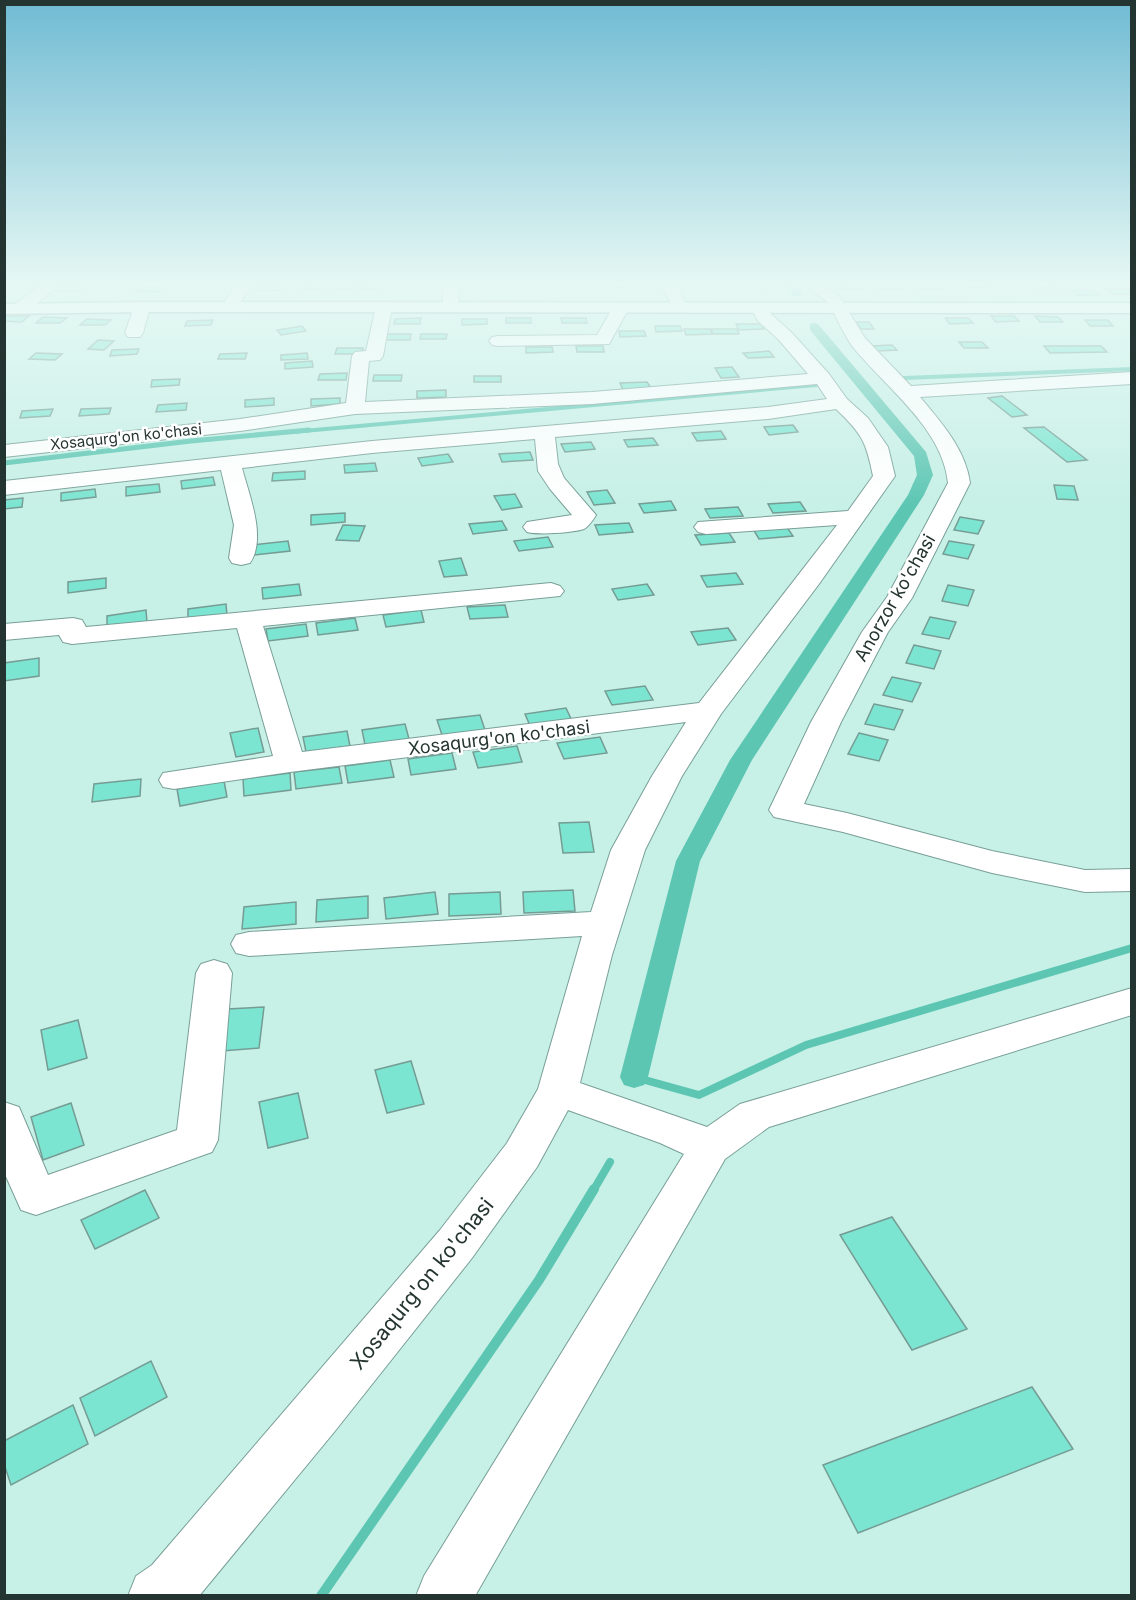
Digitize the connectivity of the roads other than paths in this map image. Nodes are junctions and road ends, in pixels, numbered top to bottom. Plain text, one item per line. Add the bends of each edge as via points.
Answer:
1 (361, 357) edge
2 (803, 357) edge
3 (871, 357) edge
4 (822, 378) junction
5 (1131, 378) edge
6 (906, 392) junction
7 (840, 403) junction
8 (355, 408) junction
9 (542, 431) junction
10 (4, 452) edge
11 (230, 464) junction
12 (4, 488) edge
13 (855, 518) junction
14 (535, 527) dead end
15 (706, 527) dead end
16 (241, 558) dead end
17 (551, 591) dead end
18 (248, 620) junction
19 (4, 632) edge
20 (708, 711) junction
21 (290, 764) junction
22 (174, 780) dead end
23 (1131, 880) edge
24 (604, 923) junction
25 (249, 944) dead end
26 (214, 973) dead end
27 (1131, 1001) edge
28 (558, 1091) junction
29 (4, 1118) edge
30 (710, 1147) junction
31 (156, 1596) edge
32 (444, 1596) edge

1 - 8 street
2 - 4 street, Xosaqurg'on ko'chasi
3 - 6 street, Anorzor ko'chasi
4 - 7 street, Xosaqurg'on ko'chasi
4 - 8 street, Xosaqurg'on ko'chasi via 592,398
5 - 6 street
6 - 23 street, Anorzor ko'chasi via 947,447 958,468 960,483 899,598 875,632 837,702 785,810 1085,881
7 - 9 street via 768,413
7 - 13 street, Xosaqurg'on ko'chasi via 861,422 878,447 884,476
8 - 10 street, Xosaqurg'on ko'chasi
9 - 11 street
9 - 14 street via 550,472 585,514 578,523
11 - 12 street
11 - 16 street via 246,525
13 - 15 street
13 - 20 street, Xosaqurg'on ko'chasi
17 - 18 street
18 - 19 street via 72,636 73,626
18 - 21 street
20 - 21 street, Xosaqurg'on ko'chasi
20 - 24 street, Xosaqurg'on ko'chasi via 667,776 628,850
21 - 22 street, Xosaqurg'on ko'chasi
24 - 25 street
24 - 28 street, Xosaqurg'on ko'chasi
26 - 29 street via 197,1140 36,1197
27 - 30 street via 755,1115
28 - 30 street
28 - 31 street, Xosaqurg'on ko'chasi via 522,1155 456,1244 172,1585
30 - 32 street

